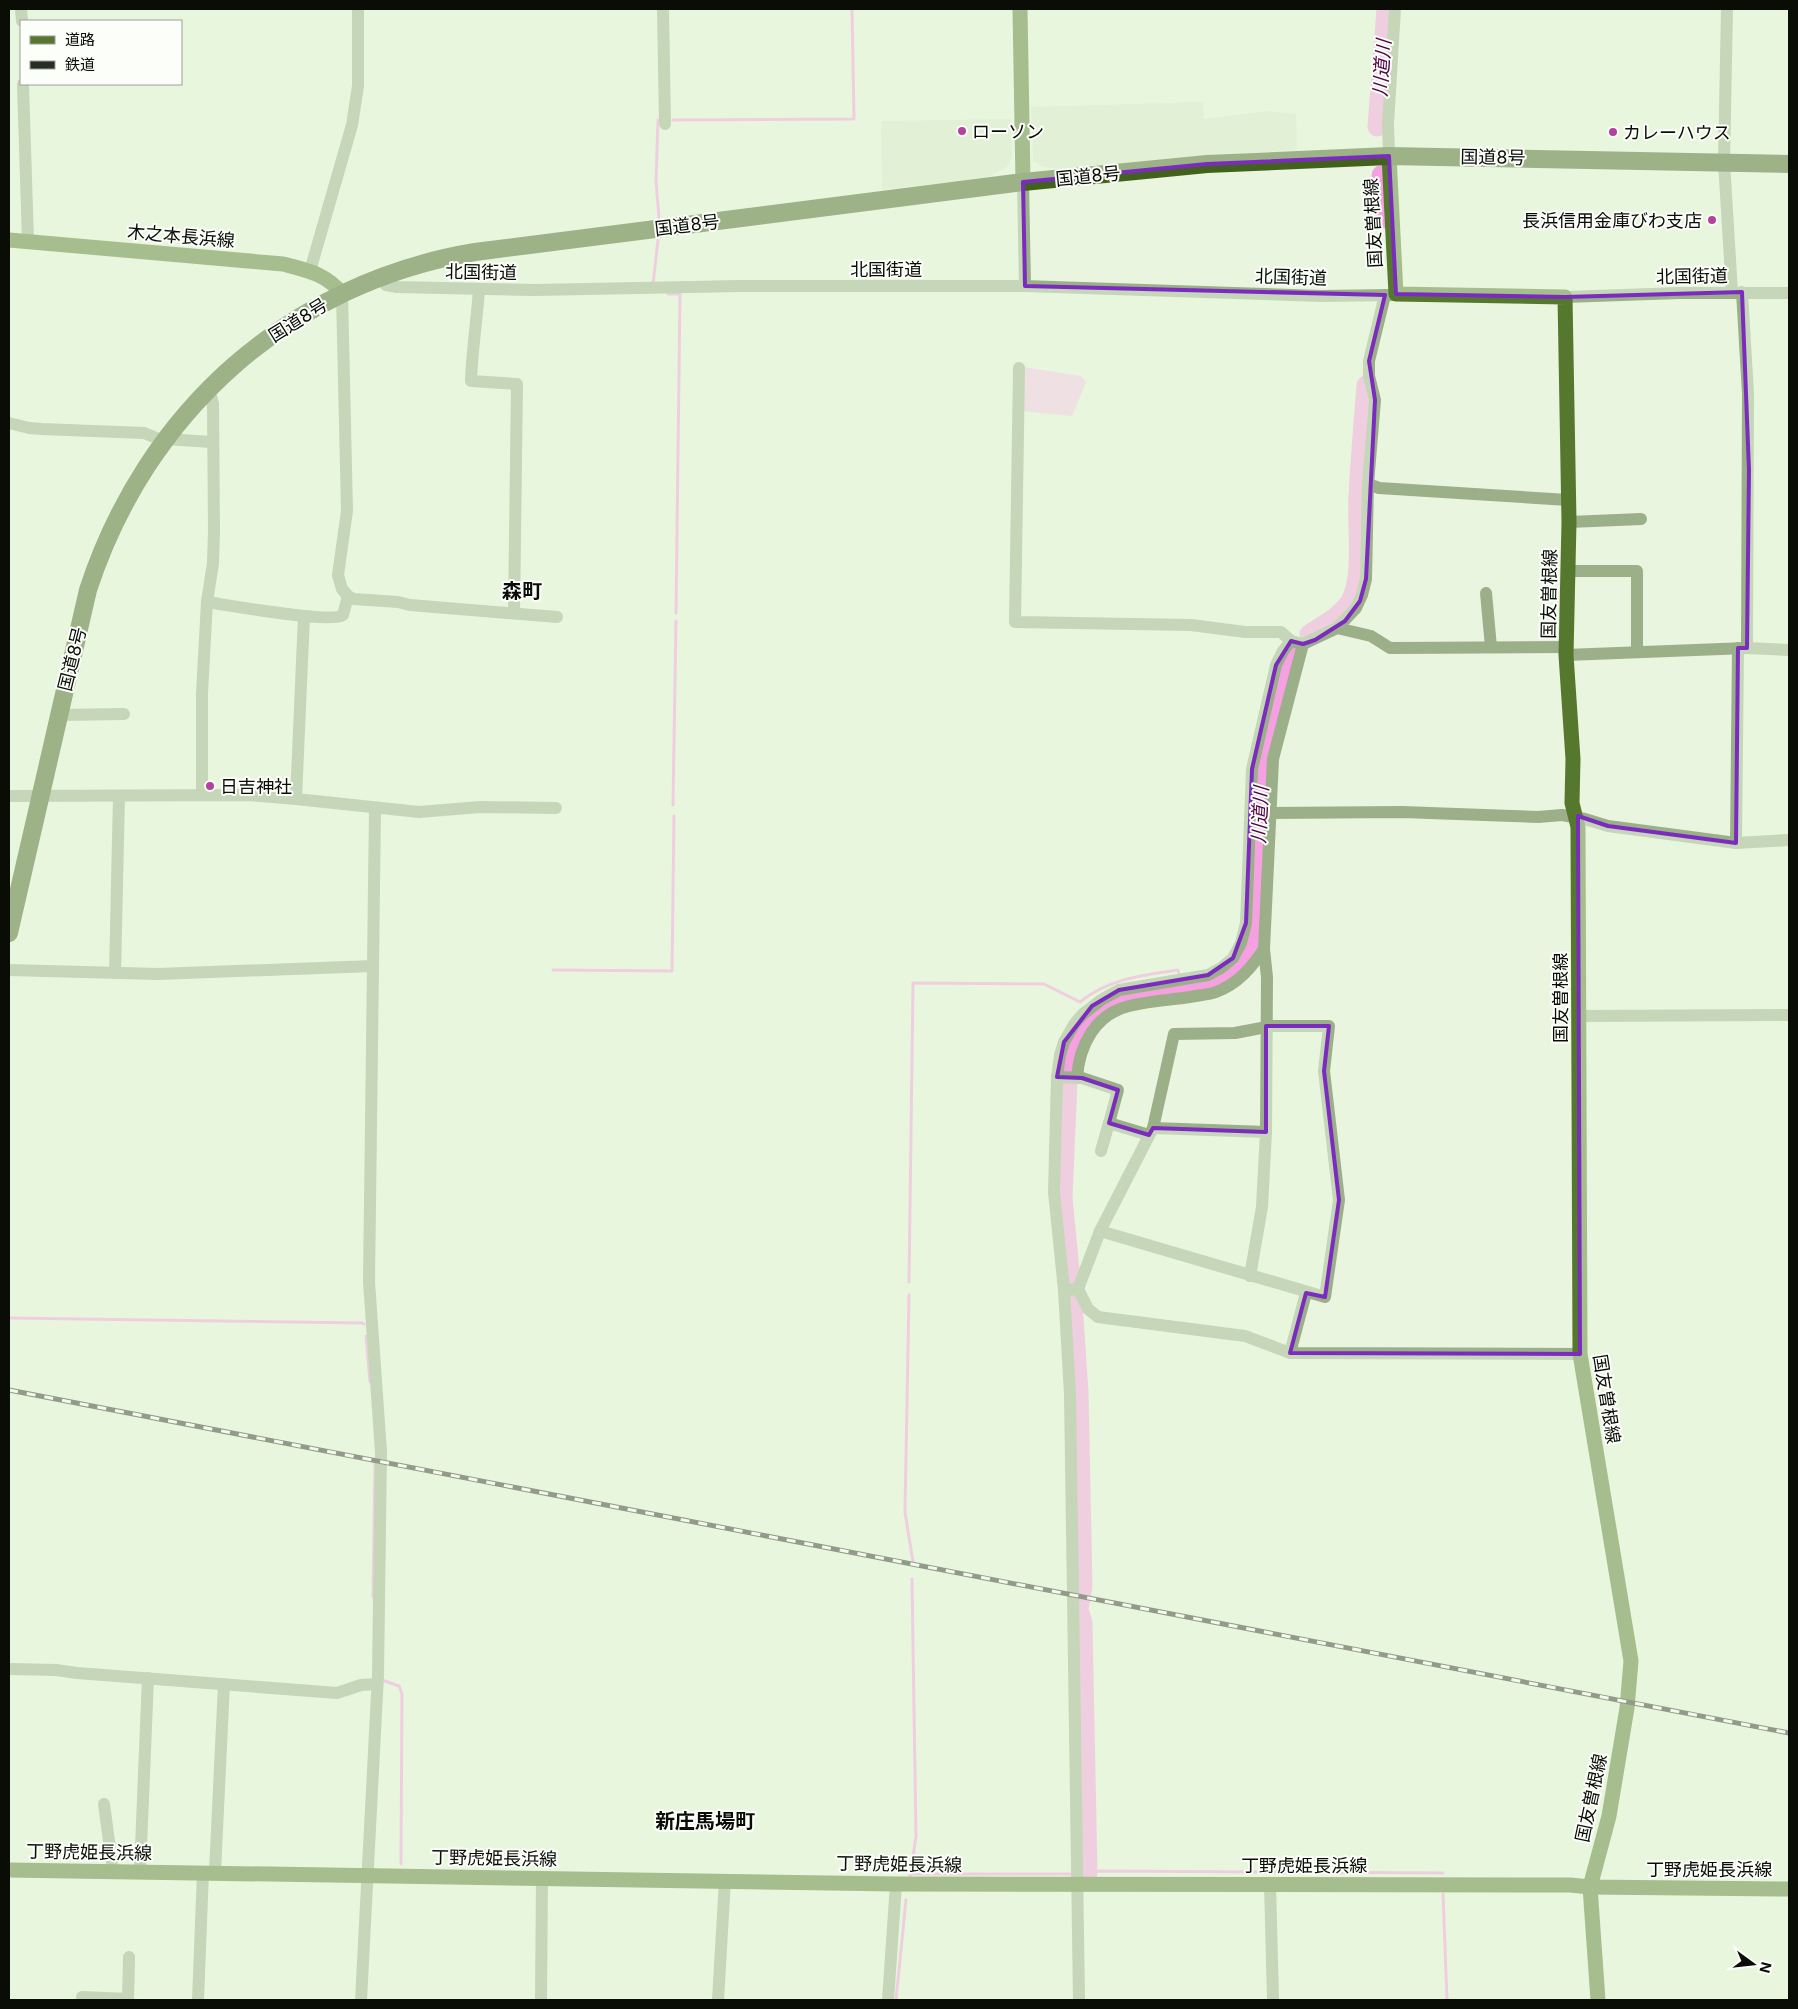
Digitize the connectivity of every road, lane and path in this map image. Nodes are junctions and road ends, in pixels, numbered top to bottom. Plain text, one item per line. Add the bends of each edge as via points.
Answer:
1 (358, 9) edge
2 (663, 9) edge
3 (1020, 9) edge
4 (1395, 9) edge
5 (1727, 9) edge
6 (23, 85) edge
7 (665, 124) dead end
8 (1389, 156) junction
9 (1724, 162) junction
10 (1789, 164) edge
11 (1023, 182) junction
12 (9, 240) edge
13 (28, 241) junction
14 (310, 271) junction
15 (381, 276) junction
16 (1025, 286) junction
17 (479, 289) junction
18 (1737, 292) junction
19 (1789, 293) edge
20 (342, 294) junction
21 (1390, 295) junction
22 (1565, 297) junction
23 (1019, 368) dead end
24 (209, 388) junction
25 (9, 423) edge
26 (165, 440) junction
27 (212, 442) junction
28 (1368, 484) junction
29 (1568, 500) junction
30 (1641, 520) dead end
31 (1568, 522) junction
32 (1568, 571) junction
33 (1486, 593) dead end
34 (348, 596) junction
35 (207, 602) junction
36 (514, 613) junction
37 (304, 616) junction
38 (557, 617) dead end
39 (1337, 628) junction
40 (1297, 643) junction
41 (1491, 647) junction
42 (1742, 648) junction
43 (1789, 650) edge
44 (1566, 651) junction
45 (1638, 652) junction
46 (124, 714) dead end
47 (58, 715) junction
48 (202, 795) junction
49 (9, 796) edge
50 (39, 796) junction
51 (119, 796) junction
52 (296, 799) junction
53 (375, 808) junction
54 (556, 808) dead end
55 (1270, 813) junction
56 (1574, 816) junction
57 (1789, 840) edge
58 (1736, 843) junction
59 (9, 933) edge
60 (1264, 950) junction
61 (373, 966) junction
62 (9, 970) edge
63 (116, 973) junction
64 (1789, 1015) edge
65 (1579, 1016) junction
66 (1266, 1028) junction
67 (1068, 1077) junction
68 (1109, 1123) junction
69 (1151, 1132) junction
70 (1266, 1132) junction
71 (1101, 1151) dead end
72 (1100, 1231) junction
73 (1250, 1276) junction
74 (1078, 1289) junction
75 (1064, 1290) junction
76 (1306, 1293) junction
77 (1290, 1353) junction
78 (1580, 1354) junction
79 (9, 1669) edge
80 (148, 1678) junction
81 (224, 1684) junction
82 (377, 1684) junction
83 (104, 1804) dead end
84 (9, 1870) edge
85 (113, 1871) junction
86 (140, 1871) junction
87 (209, 1872) junction
88 (367, 1874) junction
89 (542, 1878) junction
90 (725, 1880) junction
91 (896, 1884) junction
92 (1077, 1884) junction
93 (1270, 1884) junction
94 (1590, 1887) junction
95 (1789, 1889) edge
96 (129, 1957) dead end
97 (82, 1997) dead end
98 (128, 2000) edge
99 (198, 2000) edge
100 (361, 2000) edge
101 (541, 2000) edge
102 (718, 2000) edge
103 (888, 2000) edge
104 (1079, 2000) edge
105 (1273, 2000) edge
106 (1598, 2000) edge

1 - 14 street via 358,86 352,125
2 - 7 street
3 - 11 main road
4 - 8 street
5 - 9 street
6 - 13 street
8 - 9 highway, 国道8号
8 - 11 highway, 国道8号 via 1206,164
8 - 21 main road, 国友曽根線
9 - 10 highway, 国道8号
9 - 18 street
11 - 15 highway, 国道8号 via 475,252
11 - 16 street
12 - 13 main road, 木之本長浜線
13 - 14 main road, 木之本長浜線 via 283,264
14 - 20 main road, 木之本長浜線 via 334,284
15 - 17 street, 北国街道 via 386,284 397,287
15 - 20 highway, 国道8号
16 - 17 street, 北国街道
16 - 21 street, 北国街道 via 1321,296
17 - 36 street via 471,381 517,384
18 - 19 street, 北国街道
18 - 22 street, 北国街道
18 - 42 street via 1748,394
20 - 24 highway, 国道8号 via 274,333
20 - 34 street via 347,511 338,575 339,583
21 - 22 main road
21 - 28 street via 1369,361 1375,400
22 - 29 main road, 国友曽根線
23 - 40 street via 1015,622 1191,625 1245,632 1281,632
24 - 26 highway, 国道8号
24 - 27 street via 213,404
25 - 26 street via 42,430 144,433
26 - 27 street
26 - 47 highway, 国道8号 via 125,501 99,557
27 - 35 street via 213,563
28 - 29 street via 1379,488
28 - 39 street via 1366,580 1356,608
29 - 31 main road, 国友曽根線
30 - 31 street
31 - 32 main road, 国友曽根線
32 - 44 main road, 国友曽根線
32 - 45 street via 1637,571
33 - 41 street
34 - 36 street via 410,605
34 - 37 street via 341,616
35 - 37 street
35 - 48 street via 202,693
36 - 38 street
37 - 52 street
39 - 40 street
39 - 41 street via 1372,636 1390,648
40 - 55 street via 1273,759
40 - 67 street via 1283,651 1276,664 1253,758 1246,923 1241,943 1233,958 1208,975 1119,990 1092,1006 1075,1023 1064,1042 1060,1055
41 - 44 street
42 - 43 street
42 - 45 street
42 - 58 street
44 - 45 street
44 - 56 main road, 国友曽根線
46 - 47 street
47 - 50 highway, 国道8号
48 - 51 street
48 - 52 street
49 - 50 street
50 - 51 street
50 - 59 highway, 国道8号
51 - 63 street
52 - 53 street
53 - 54 street via 418,812 480,807
53 - 61 street
55 - 56 street
55 - 60 street
56 - 58 street via 1608,826
56 - 65 main road, 国友曽根線 via 1578,827
57 - 58 street
60 - 66 street
60 - 67 street via 1245,974 1216,992 1129,1006 1106,1018 1084,1044
61 - 63 street
61 - 82 street via 369,1282 381,1452
62 - 63 street
64 - 65 street
65 - 78 main road, 国友曽根線
66 - 69 street via 1235,1034 1174,1034
66 - 70 street
66 - 76 street via 1329,1026 1324,1071 1339,1200 1325,1297
67 - 68 street via 1118,1090
67 - 75 street via 1054,1192
68 - 69 street
68 - 71 street
69 - 70 street
69 - 72 street
70 - 73 street via 1262,1207
72 - 73 street
72 - 74 street
73 - 76 street
74 - 75 street
74 - 77 street via 1088,1309 1098,1317 1245,1336
75 - 92 street via 1071,1404
76 - 77 street
77 - 78 street
78 - 94 main road, 国友曽根線 via 1631,1662 1630,1688 1609,1816
79 - 80 street
80 - 81 street
80 - 86 street
81 - 82 street via 337,1693 361,1685
81 - 87 street
82 - 88 street
83 - 85 street
84 - 85 main road, 丁野虎姫長浜線
85 - 86 main road, 丁野虎姫長浜線
86 - 87 main road, 丁野虎姫長浜線
87 - 88 main road, 丁野虎姫長浜線
87 - 99 street
88 - 89 main road, 丁野虎姫長浜線
88 - 100 street
89 - 90 main road, 丁野虎姫長浜線
89 - 101 street
90 - 91 main road, 丁野虎姫長浜線
90 - 102 street
91 - 92 main road, 丁野虎姫長浜線
91 - 103 street
92 - 93 main road, 丁野虎姫長浜線
92 - 104 street
93 - 94 main road, 丁野虎姫長浜線
93 - 105 street
94 - 95 main road, 丁野虎姫長浜線
94 - 106 main road, 国友曽根線
96 - 98 street
97 - 98 street

